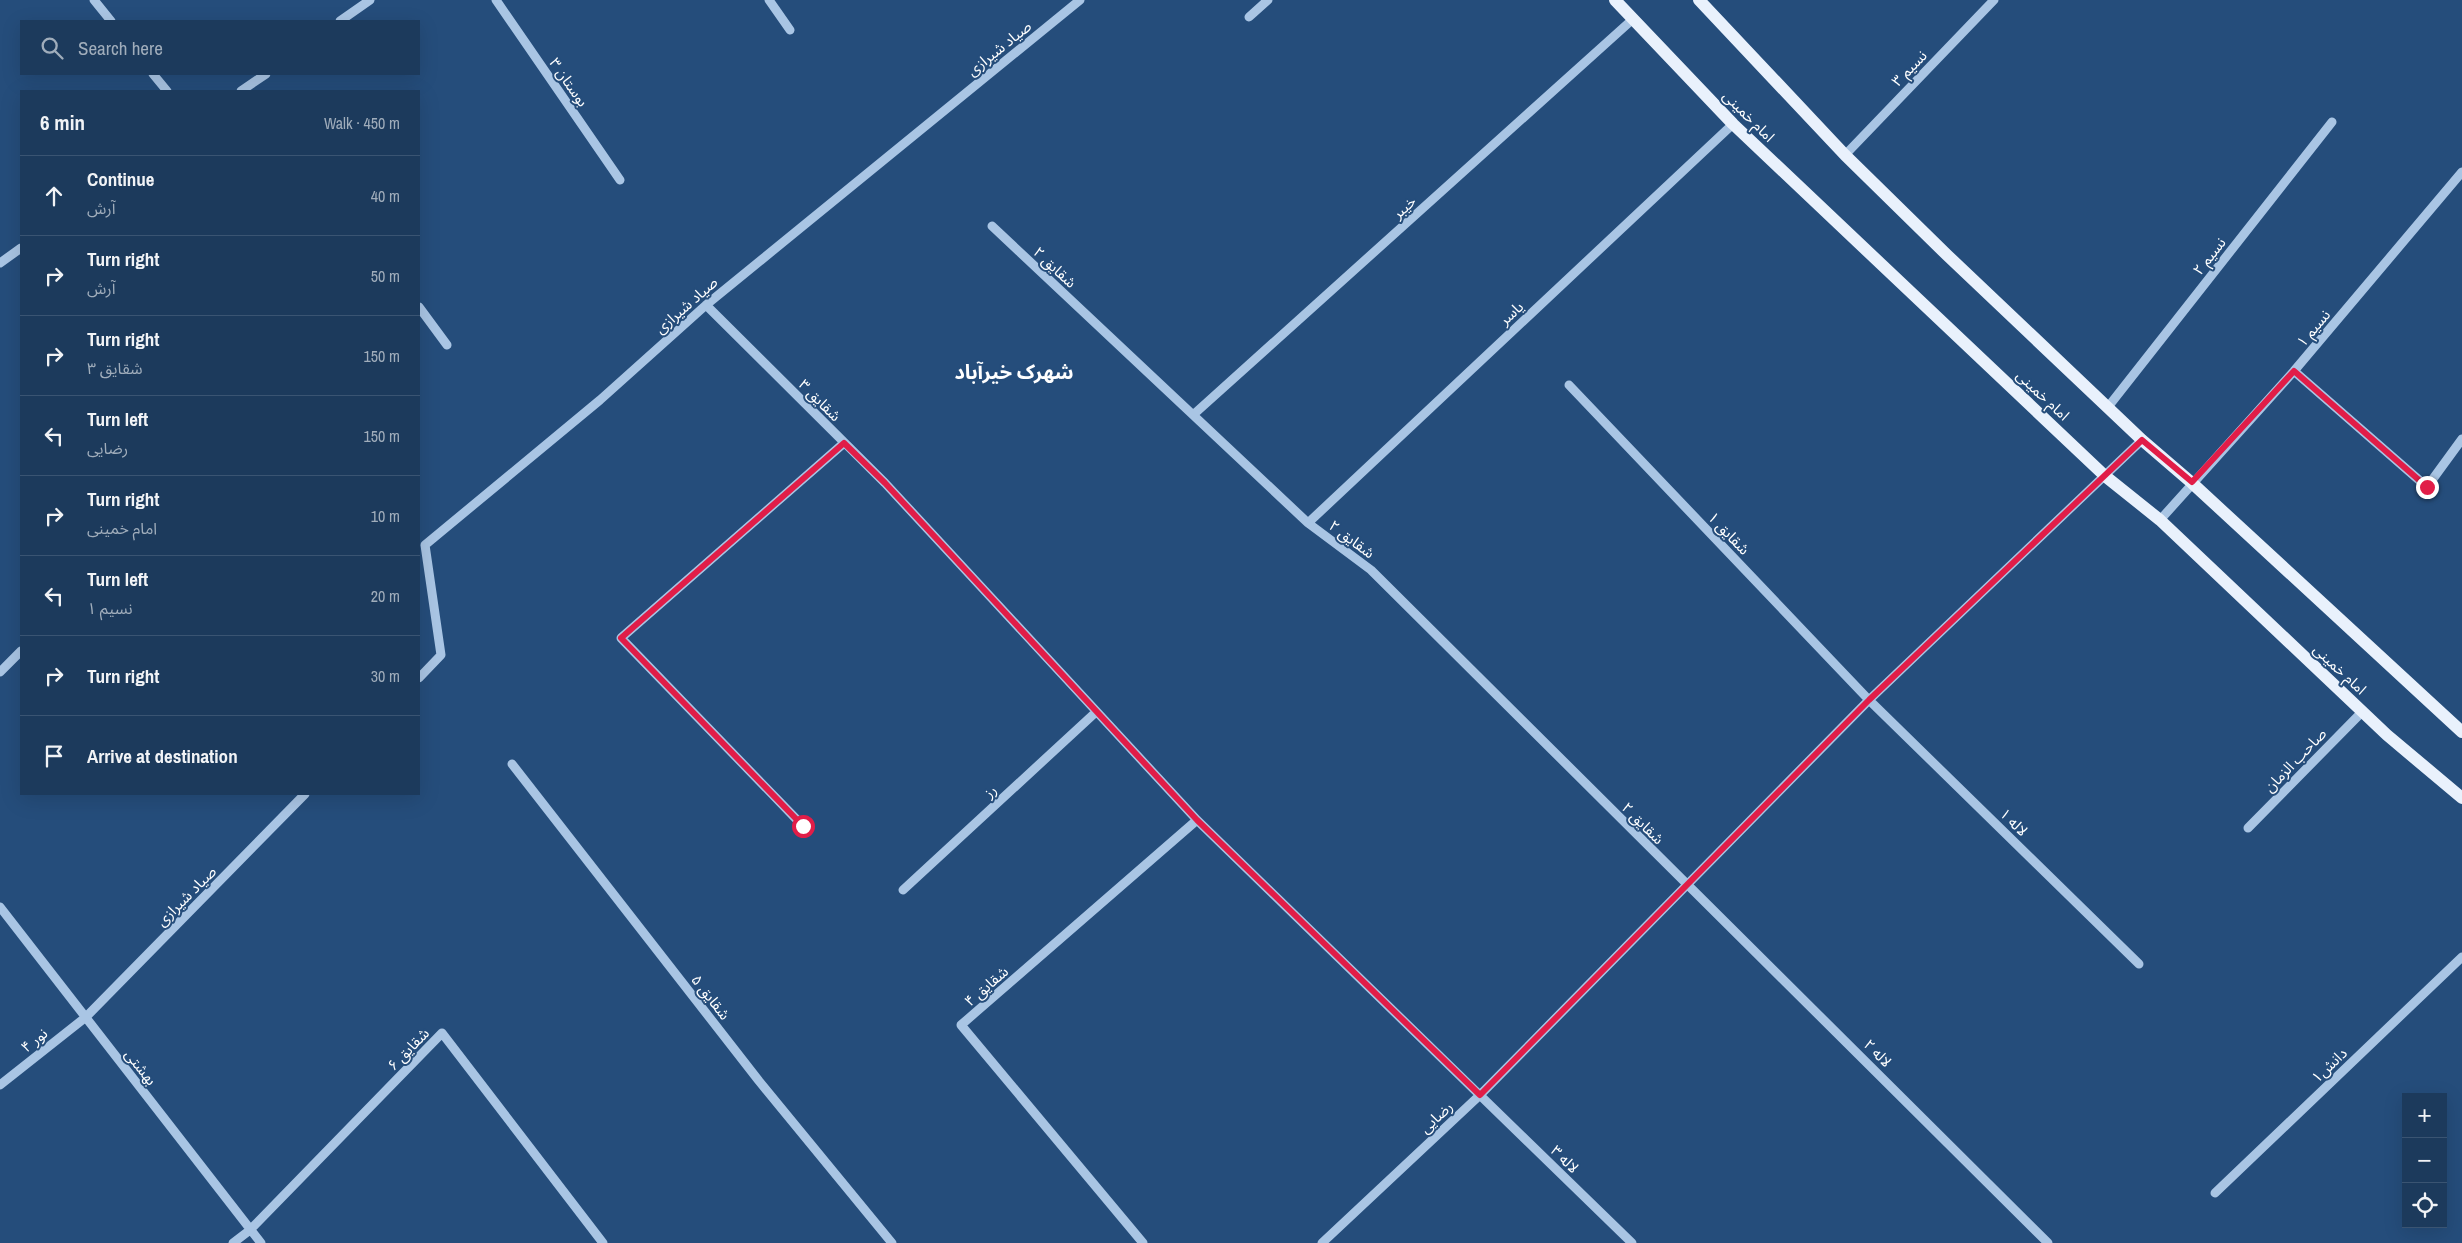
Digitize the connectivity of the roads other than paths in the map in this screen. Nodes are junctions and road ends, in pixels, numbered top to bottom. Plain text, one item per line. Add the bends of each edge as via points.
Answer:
1 (94, 0) edge
2 (370, 0) edge
3 (496, 0) edge
4 (769, 0) edge
5 (1080, 0) edge
6 (1268, 0) edge
7 (1615, 0) edge
8 (1699, 0) edge
9 (1994, 0) edge
10 (1249, 17) dead end
11 (1633, 19) junction
12 (110, 20) edge
13 (341, 20) edge
14 (790, 30) dead end
15 (154, 75) edge
16 (265, 75) edge
17 (253, 88) edge
18 (166, 90) edge
19 (2332, 122) dead end
20 (1733, 124) junction
21 (1845, 155) junction
22 (2462, 172) edge
23 (620, 180) dead end
24 (992, 226) dead end
25 (20, 249) edge
26 (0, 263) edge
27 (706, 305) junction
28 (420, 309) edge
29 (448, 345) dead end
30 (2294, 371) junction
31 (1569, 385) dead end
32 (2108, 406) junction
33 (1193, 415) junction
34 (2462, 439) edge
35 (2142, 440) junction
36 (844, 443) junction
37 (2105, 476) junction
38 (2192, 482) junction
39 (2160, 520) junction
40 (1308, 523) junction
41 (20, 652) edge
42 (0, 672) edge
43 (420, 677) edge
44 (1869, 700) junction
45 (1096, 712) junction
46 (2362, 712) junction
47 (2462, 732) edge
48 (512, 764) dead end
49 (304, 795) edge
50 (2462, 798) edge
51 (1197, 820) junction
52 (803, 826) dead end
53 (2248, 828) dead end
54 (1686, 885) junction
55 (903, 890) dead end
56 (0, 908) edge
57 (2462, 958) edge
58 (2139, 964) dead end
59 (86, 1017) junction
60 (0, 1085) edge
61 (1480, 1095) junction
62 (2215, 1193) dead end
63 (250, 1230) junction
64 (233, 1243) edge
65 (261, 1243) edge
66 (603, 1243) edge
67 (892, 1243) edge
68 (1143, 1243) edge
69 (1322, 1243) edge
70 (1632, 1243) edge
71 (2048, 1243) edge

1 - 12 street
2 - 13 street
3 - 23 street, بوستان ۳
4 - 14 street
5 - 27 street, صیاد شیرازی
6 - 10 street
7 - 11 main road, امام خمینی
8 - 21 main road
9 - 21 street, نسیم ۳
11 - 20 main road, امام خمینی
11 - 33 street, خیبر
15 - 18 street
16 - 17 street
19 - 32 street, نسیم ۲
20 - 37 main road, امام خمینی
20 - 40 street, یاسر
21 - 32 main road
22 - 30 street, نسیم ۱
24 - 33 street, شقایق ۲
25 - 26 street
27 - 36 street, شقایق ۳
27 - 43 street, صیاد شیرازی via 600,400 425,545 441,655
28 - 29 street
30 - 34 street via 2427,487
30 - 38 street, نسیم ۱
31 - 44 street, شقایق ۱
32 - 35 main road
33 - 40 street, شقایق ۲
35 - 37 street, رضایی
35 - 38 main road
36 - 45 street, شقایق ۳ via 885,483
36 - 52 street via 621,638
37 - 39 main road, امام خمینی
37 - 44 street, رضایی
38 - 39 street, نسیم ۱
38 - 47 main road
39 - 46 main road, امام خمینی
40 - 54 street, شقایق ۲ via 1371,570
41 - 42 street
44 - 54 street, رضایی
44 - 58 street, لاله ۱
45 - 51 street, شقایق ۳
45 - 55 street, رز
46 - 50 main road, امام خمینی
46 - 53 street, صاحب الزمان
48 - 67 street, شقایق ۵ via 759,1081
49 - 59 street, صیاد شیرازی
51 - 61 street, شقایق ۳
51 - 68 street, شقایق ۴ via 961,1025
54 - 61 street, رضایی
54 - 71 street, لاله ۲
56 - 59 street, بهشتی
57 - 62 street, دانش۱
59 - 60 street, نور ۴
59 - 63 street, بهشتی
61 - 69 street, رضایی
61 - 70 street, لاله ۳
63 - 64 street
63 - 65 street, بهشتی
63 - 66 street, شقایق ۶ via 442,1033

